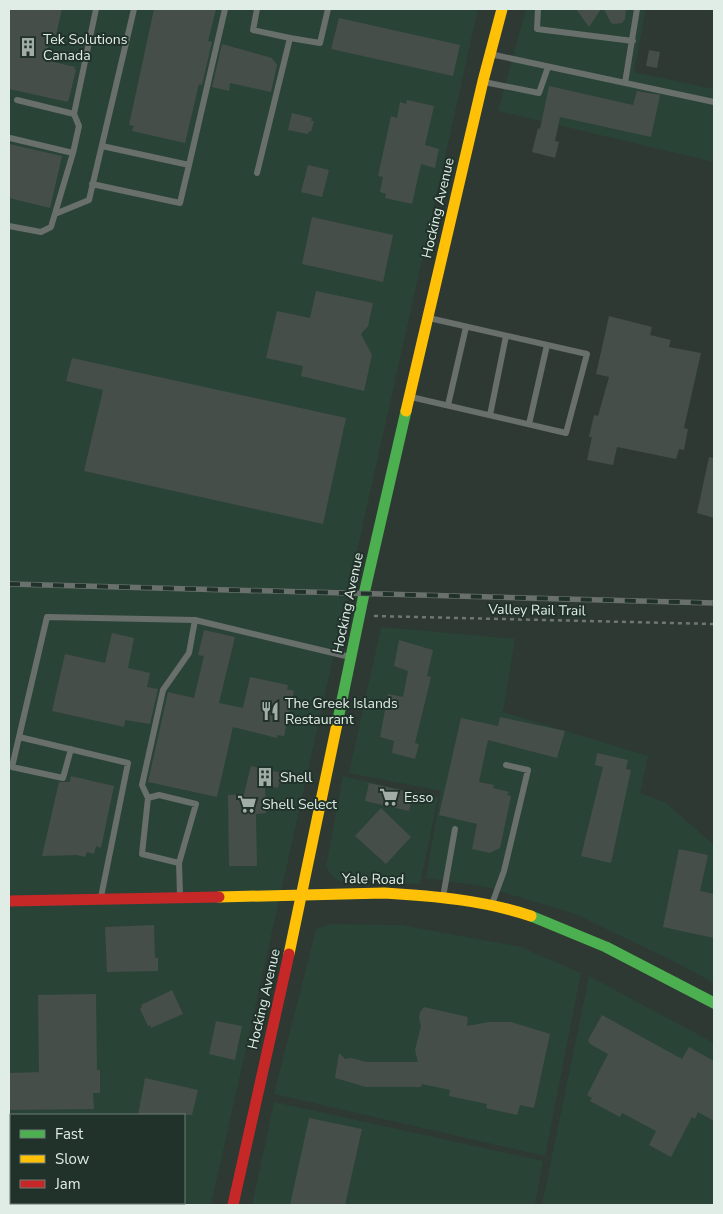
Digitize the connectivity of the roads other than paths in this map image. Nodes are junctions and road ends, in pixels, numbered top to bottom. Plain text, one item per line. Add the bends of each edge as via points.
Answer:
1 (96, 9) edge
2 (134, 9) edge
3 (224, 9) edge
4 (258, 9) edge
5 (328, 9) edge
6 (502, 9) edge
7 (538, 9) edge
8 (637, 9) edge
9 (290, 38) junction
10 (633, 40) junction
11 (490, 54) junction
12 (548, 67) junction
13 (483, 81) junction
14 (625, 83) junction
15 (17, 100) dead end
16 (714, 102) edge
17 (74, 114) junction
18 (10, 138) dead end
19 (102, 146) junction
20 (73, 153) junction
21 (188, 166) junction
22 (257, 173) dead end
23 (92, 184) junction
24 (56, 214) junction
25 (9, 226) edge
26 (428, 318) junction
27 (466, 327) junction
28 (506, 336) junction
29 (547, 345) junction
30 (410, 396) junction
31 (448, 405) junction
32 (490, 415) junction
33 (529, 424) junction
34 (195, 620) junction
35 (351, 657) junction
36 (20, 737) junction
37 (71, 749) junction
38 (506, 765) dead end
39 (148, 798) junction
40 (456, 829) dead end
41 (179, 863) junction
42 (303, 893) junction
43 (180, 896) junction
44 (101, 898) junction
45 (442, 898) junction
46 (9, 901) edge
47 (491, 905) junction
48 (714, 1003) edge
49 (233, 1205) edge

1 - 17 lane
2 - 19 lane
3 - 21 lane
4 - 9 lane via 253,30
5 - 9 lane via 320,43
6 - 11 street, Hocking Avenue
7 - 10 lane via 537,29
8 - 10 lane
9 - 22 lane
10 - 14 lane
11 - 12 lane
11 - 13 street, Hocking Avenue
12 - 13 lane via 539,94
12 - 14 lane
13 - 26 street, Hocking Avenue
14 - 16 lane
15 - 17 lane
17 - 20 lane via 79,126
18 - 20 lane
19 - 21 lane
19 - 23 lane
20 - 24 lane
21 - 23 lane via 180,203
23 - 24 lane via 89,200
24 - 25 lane via 51,227 41,232
26 - 27 lane
26 - 30 street, Hocking Avenue
27 - 28 lane
27 - 31 lane
28 - 29 lane
28 - 32 lane
29 - 33 lane
29 - 33 lane via 587,354 566,433
30 - 31 lane
30 - 35 street, Hocking Avenue
31 - 32 lane
32 - 33 lane
34 - 35 lane
34 - 36 lane via 47,617
34 - 39 lane via 189,653 163,690 142,785
35 - 42 street, Hocking Avenue
36 - 37 lane
36 - 37 lane via 12,767 63,778
37 - 44 lane via 128,763
38 - 47 lane via 528,770 504,871
39 - 41 lane via 142,854
39 - 41 lane via 158,795 196,804
40 - 45 lane
41 - 43 lane
42 - 43 street, Yale Road
42 - 45 street, Yale Road via 384,893
42 - 49 street, Hocking Avenue
43 - 44 street, Yale Road
44 - 46 street, Yale Road
45 - 47 street, Yale Road
47 - 48 street, Yale Road via 560,926 601,943

